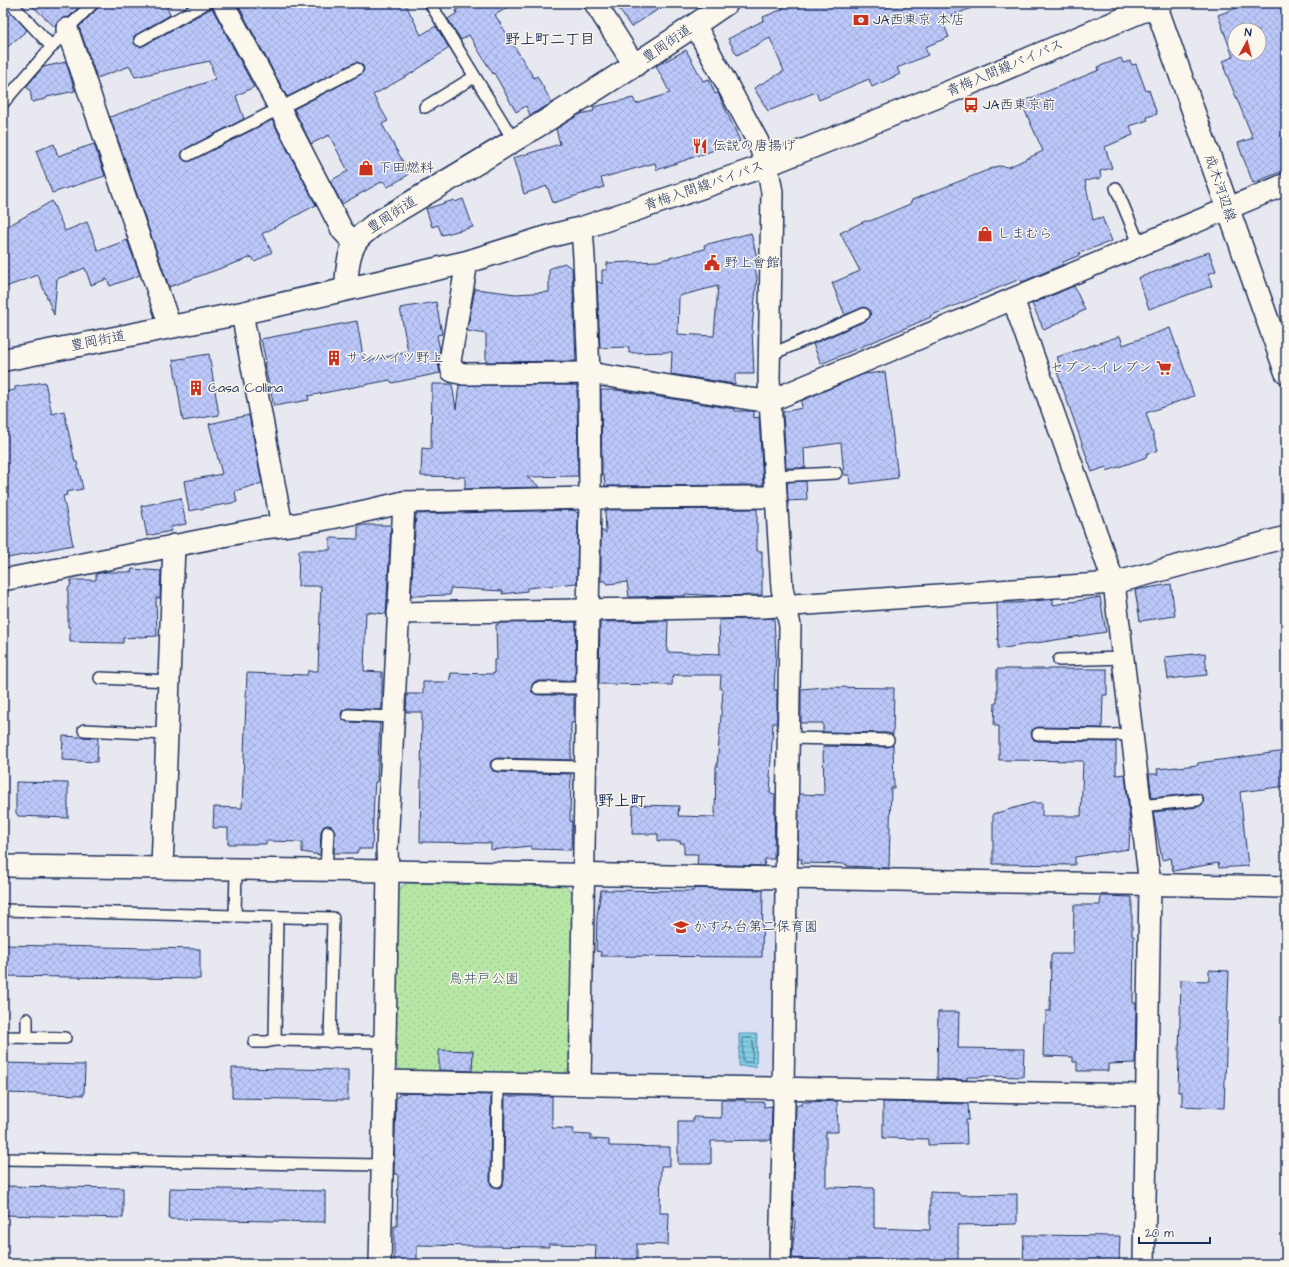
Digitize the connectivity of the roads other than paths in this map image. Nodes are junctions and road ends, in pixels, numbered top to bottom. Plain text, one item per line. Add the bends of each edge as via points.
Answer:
1 (11, 3) edge
2 (93, 3) edge
3 (206, 3) edge
4 (223, 3) edge
5 (430, 3) edge
6 (594, 3) edge
7 (727, 3) edge
8 (1157, 4) edge
9 (695, 25) junction
10 (67, 29) junction
11 (140, 40) dead end
12 (52, 47) junction
13 (635, 66) junction
14 (357, 69) dead end
15 (474, 77) junction
16 (3, 103) edge
17 (425, 107) dead end
18 (280, 109) junction
19 (514, 141) junction
20 (188, 154) dead end
21 (767, 165) junction
22 (1286, 184) edge
23 (1116, 188) dead end
24 (1228, 209) junction
25 (582, 228) junction
26 (355, 244) junction
27 (1140, 246) junction
28 (467, 262) junction
29 (346, 289) junction
30 (1013, 299) junction
31 (242, 313) junction
32 (864, 314) dead end
33 (170, 326) junction
34 (770, 355) junction
35 (3, 360) edge
36 (1286, 372) edge
37 (589, 373) junction
38 (770, 401) junction
39 (836, 473) dead end
40 (774, 476) junction
41 (775, 497) junction
42 (590, 498) junction
43 (404, 502) junction
44 (282, 526) junction
45 (1286, 537) edge
46 (174, 545) junction
47 (3, 580) edge
48 (1114, 583) junction
49 (786, 606) junction
50 (589, 609) junction
51 (398, 613) junction
52 (1123, 658) junction
53 (1059, 660) dead end
54 (100, 678) dead end
55 (169, 681) junction
56 (538, 688) dead end
57 (586, 688) junction
58 (348, 715) dead end
59 (393, 717) junction
60 (84, 730) dead end
61 (167, 734) junction
62 (1038, 734) dead end
63 (1132, 734) junction
64 (788, 738) junction
65 (888, 740) dead end
66 (497, 765) dead end
67 (584, 768) junction
68 (1197, 800) dead end
69 (1141, 806) junction
70 (328, 832) dead end
71 (3, 866) edge
72 (162, 868) junction
73 (236, 869) junction
74 (326, 871) junction
75 (388, 871) junction
76 (584, 875) junction
77 (786, 878) junction
78 (1150, 885) junction
79 (1286, 887) edge
80 (3, 910) edge
81 (235, 916) junction
82 (277, 916) junction
83 (27, 1019) dead end
84 (3, 1037) edge
85 (27, 1037) junction
86 (65, 1038) dead end
87 (275, 1040) junction
88 (254, 1042) dead end
89 (330, 1042) junction
90 (385, 1042) junction
91 (384, 1081) junction
92 (498, 1083) junction
93 (580, 1084) junction
94 (783, 1089) junction
95 (1147, 1095) junction
96 (3, 1159) edge
97 (382, 1165) junction
98 (496, 1181) dead end
99 (380, 1264) edge
100 (780, 1264) edge
101 (1144, 1264) edge

1 - 12 lane
2 - 10 lane
3 - 11 lane
4 - 18 street
5 - 15 lane
6 - 13 street
7 - 9 main road, 豊岡街道
8 - 21 main road, 青梅入間線バイパス via 964,86
8 - 24 main road, 成木河辺線
9 - 13 main road, 豊岡街道
9 - 21 street via 753,132
10 - 12 lane
10 - 33 street
12 - 16 lane
13 - 19 main road, 豊岡街道
14 - 18 lane
15 - 17 lane
15 - 19 lane
18 - 20 lane
18 - 26 street via 342,230
19 - 26 main road, 豊岡街道 via 375,224
21 - 25 main road, 青梅入間線バイパス
21 - 34 street via 772,192
22 - 24 street
23 - 27 lane
24 - 27 street
24 - 36 main road, 成木河辺線
25 - 28 main road, 青梅入間線バイパス
25 - 37 street
26 - 29 main road, 豊岡街道 via 348,265
27 - 30 street
28 - 29 main road, 青梅入間線バイパス
28 - 37 street via 450,361 452,371 464,374
29 - 31 main road, 豊岡街道
30 - 38 street
30 - 48 street
31 - 33 main road, 豊岡街道
31 - 44 street
32 - 34 lane
33 - 35 main road, 豊岡街道
34 - 38 street
37 - 38 street
37 - 42 street
38 - 40 street
39 - 40 lane
40 - 41 street
41 - 42 street
41 - 49 street via 782,588
42 - 43 street
42 - 50 street
43 - 44 street
43 - 51 street
44 - 46 street
45 - 48 street
46 - 47 street
46 - 55 street
48 - 49 street
48 - 52 street
49 - 50 street
49 - 64 street via 790,626
50 - 51 street
50 - 57 street
51 - 59 street
52 - 53 lane
52 - 63 street
54 - 55 lane
55 - 61 street
56 - 57 lane
57 - 67 street
58 - 59 lane
59 - 75 street
60 - 61 lane
61 - 72 street
62 - 63 lane
63 - 69 street
64 - 65 lane
64 - 77 street
66 - 67 lane
67 - 76 street
68 - 69 lane
69 - 78 street
70 - 74 lane
71 - 72 street
72 - 73 street
73 - 74 street
73 - 81 lane
74 - 75 street
75 - 76 street
75 - 90 street
76 - 77 street
76 - 93 street
77 - 78 street
77 - 94 street
78 - 79 street
78 - 95 street
80 - 81 lane
81 - 82 lane
82 - 87 lane
82 - 89 lane via 333,918
83 - 85 lane
84 - 85 lane
85 - 86 lane
87 - 88 lane
87 - 89 lane
89 - 90 lane
90 - 91 street
91 - 92 street
91 - 97 street
92 - 93 street
92 - 98 lane
93 - 94 street
94 - 95 street
94 - 100 street
95 - 101 street
96 - 97 lane
97 - 99 street

